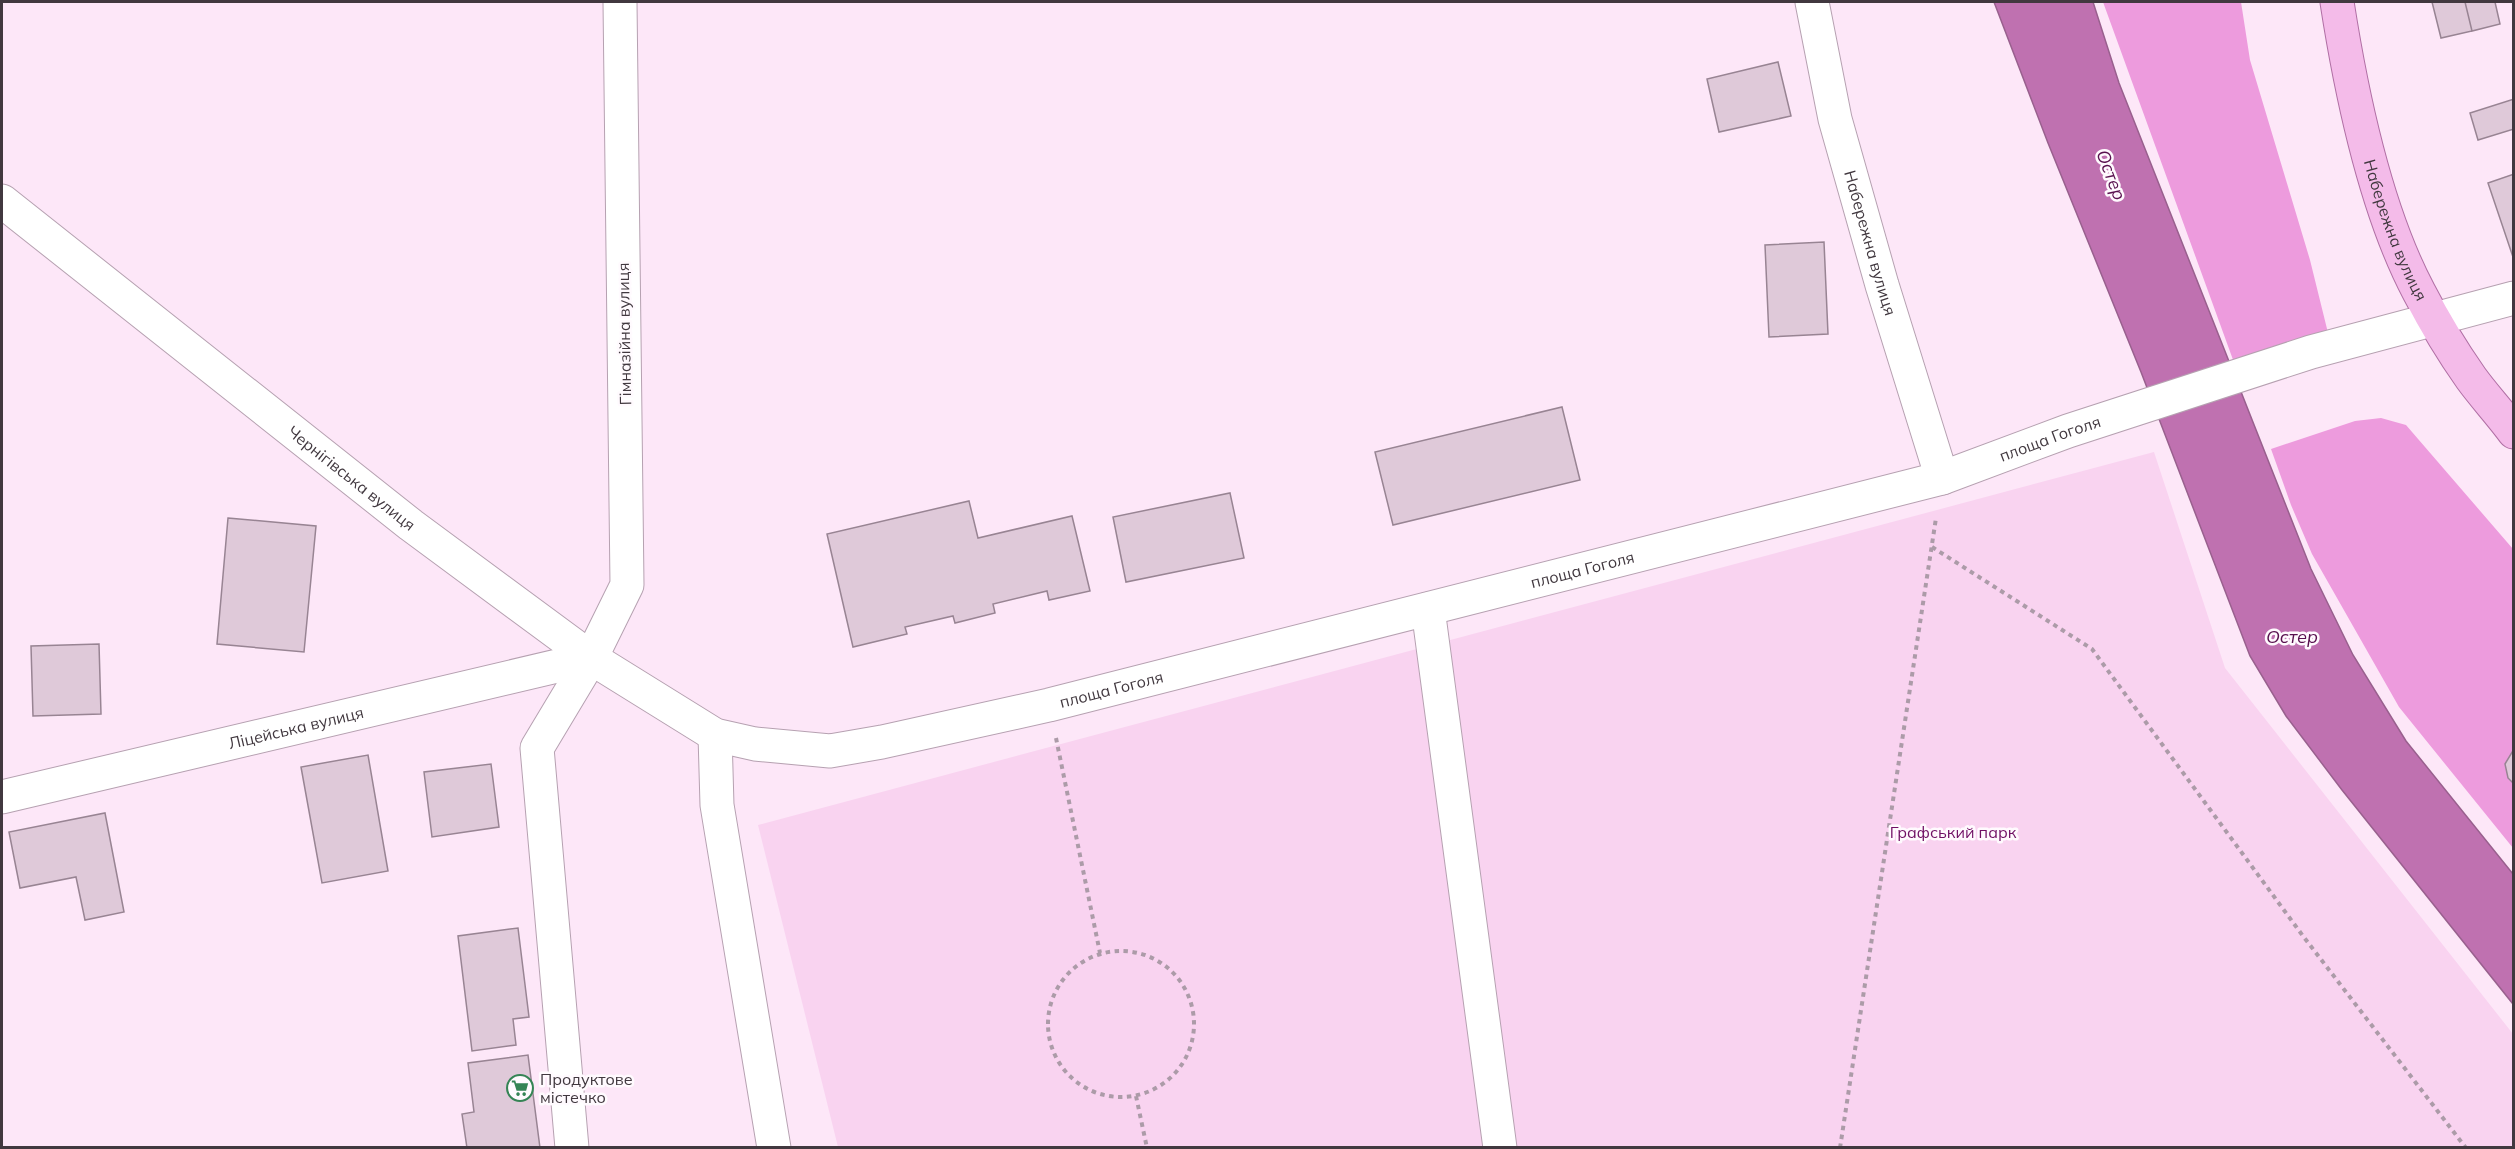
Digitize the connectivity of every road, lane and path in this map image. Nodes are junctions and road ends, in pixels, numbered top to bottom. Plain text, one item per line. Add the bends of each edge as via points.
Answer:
1 (620, 2) edge
2 (1812, 2) edge
3 (2337, 2) edge
4 (2, 201) edge
5 (2514, 298) edge
6 (2435, 319) junction
7 (2514, 432) edge
8 (1942, 478) junction
9 (1932, 547) junction
10 (1428, 609) junction
11 (591, 658) junction
12 (1049, 705) junction
13 (715, 735) junction
14 (2, 797) edge
15 (1100, 953) junction
16 (1136, 1096) junction
17 (572, 1148) edge
18 (774, 1148) edge
19 (1147, 1148) edge
20 (1500, 1148) edge
21 (1840, 1148) edge
22 (2466, 1148) edge

1 - 11 street, Гімназійна вулиця via 627,585
2 - 8 street, Набережна вулиця via 1839,130
3 - 6 main road, Набережна вулиця via 2374,175 2403,258
4 - 11 street, Чернігівська вулиця via 411,525
5 - 6 street, площа Гоголя
6 - 7 main road, Набережна вулиця via 2470,377
6 - 8 street, площа Гоголя via 2311,352 2068,431
8 - 9 path
8 - 10 street, площа Гоголя
9 - 21 path
9 - 22 path via 2092,649 2303,936
10 - 12 street, площа Гоголя
10 - 20 street
11 - 13 street, Чернігівська вулиця
11 - 14 street, Ліцейська вулиця
11 - 17 street, Гімназійна вулиця via 537,747
12 - 13 street, площа Гоголя via 830,751 755,744
12 - 15 path
13 - 18 street via 717,805
15 - 16 path via 1081,962 1064,977 1052,997 1050,1041 1058,1062 1091,1091 1113,1097
15 - 16 path via 1127,950 1152,957 1173,972 1188,994 1194,1019 1191,1046 1179,1069 1160,1086
16 - 19 path

